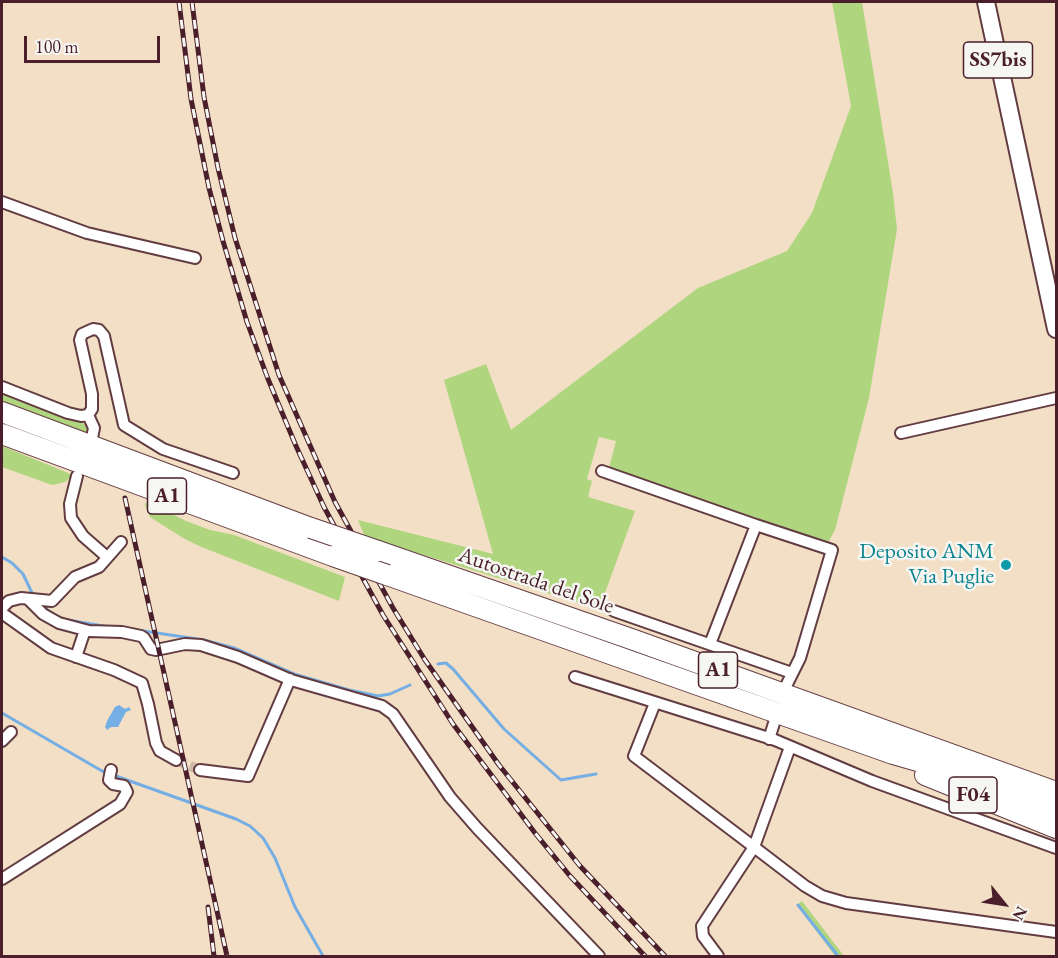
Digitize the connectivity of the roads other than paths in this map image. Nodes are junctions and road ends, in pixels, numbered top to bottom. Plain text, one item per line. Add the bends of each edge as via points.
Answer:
1 (986, 2) edge
2 (2, 202) edge
3 (195, 258) dead end
4 (1056, 329) edge
5 (2, 387) edge
6 (1056, 398) edge
7 (2, 412) edge
8 (88, 415) junction
9 (901, 433) dead end
10 (2, 434) edge
11 (92, 438) dead end
12 (602, 471) dead end
13 (233, 473) dead end
14 (77, 476) dead end
15 (756, 525) junction
16 (121, 542) dead end
17 (107, 557) junction
18 (32, 600) junction
19 (2, 608) edge
20 (614, 611) dead end
21 (2, 613) edge
22 (85, 630) junction
23 (710, 644) junction
24 (76, 657) junction
25 (792, 673) junction
26 (575, 677) dead end
27 (290, 679) junction
28 (787, 684) dead end
29 (655, 703) junction
30 (775, 720) dead end
31 (10, 732) dead end
32 (769, 739) junction
33 (2, 741) edge
34 (790, 747) junction
35 (893, 754) junction
36 (176, 760) tunnel mouth
37 (200, 770) tunnel mouth
38 (110, 775) dead end
39 (1056, 792) edge
40 (1056, 809) edge
41 (1056, 828) edge
42 (754, 847) junction
43 (1056, 848) edge
44 (2, 879) edge
45 (1056, 932) edge
46 (599, 957) edge
47 (718, 957) edge

1 - 4 main road, SS7bis
2 - 3 street via 87,233
5 - 8 street via 68,413
6 - 9 street
7 - 39 highway, Autostrada del Sole / A1, bridge via 311,528
8 - 11 street via 94,428
8 - 13 street via 92,394 80,340 82,334 93,329 104,336 124,425 163,449
10 - 35 highway, Autostrada del Sole / A1, bridge
12 - 15 street
14 - 17 street via 71,518 83,537
15 - 23 street
15 - 25 street via 832,550
16 - 17 street
17 - 18 street via 99,567 75,577 52,601
18 - 19 street via 16,599
18 - 22 street via 43,614
20 - 23 street
21 - 24 street via 38,640
22 - 24 street
22 - 27 street via 141,636 156,650 201,645
23 - 25 street
24 - 36 street via 142,683 156,743 160,751
25 - 28 street
26 - 29 street
27 - 37 street via 248,776
27 - 46 street via 382,706 393,714 477,828
29 - 32 street
29 - 42 street via 634,756
30 - 32 street
31 - 33 street
32 - 34 street
34 - 42 street
34 - 43 street
35 - 40 highway, Autostrada del Sole / A1
35 - 41 highway, F04 via 932,779
38 - 44 street via 113,784 124,786 127,792 120,804
42 - 45 street via 805,886 846,903
42 - 47 street via 702,926 703,936

